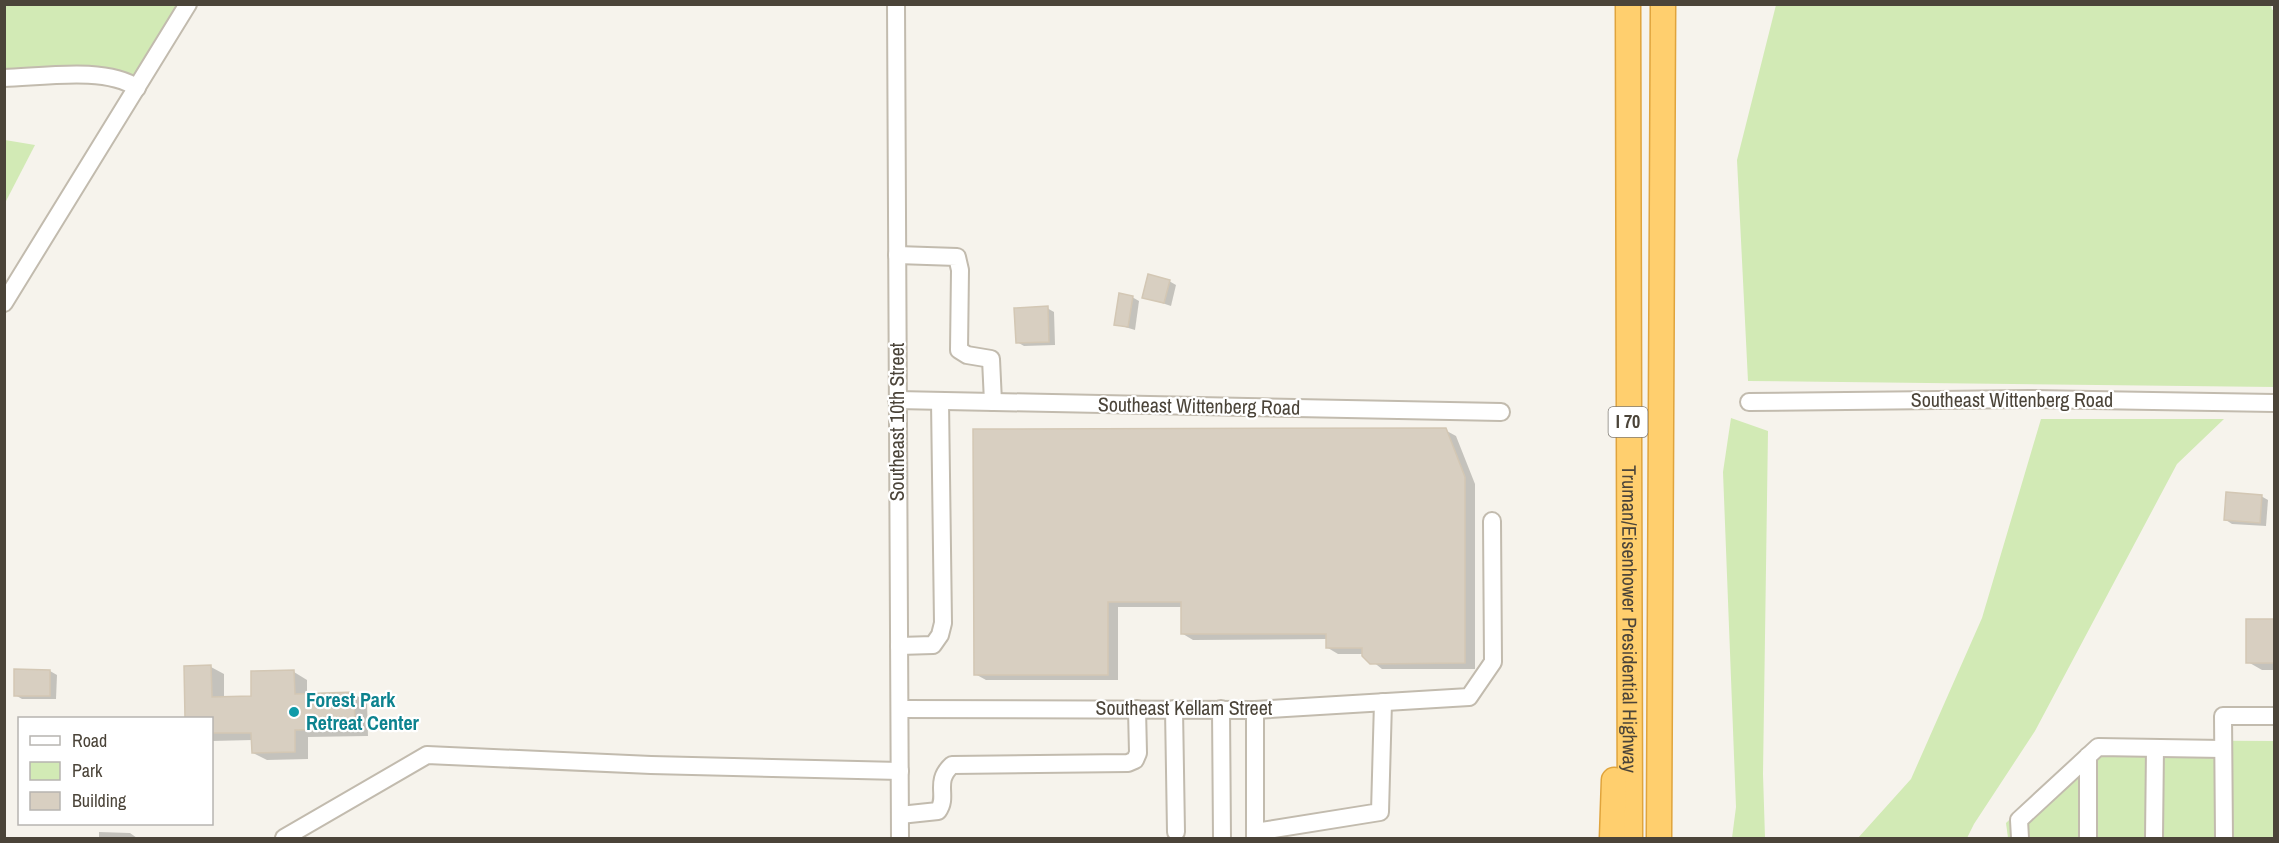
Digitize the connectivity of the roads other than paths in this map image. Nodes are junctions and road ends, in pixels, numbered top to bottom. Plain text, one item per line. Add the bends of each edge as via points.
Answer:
1 (188, 4) edge
2 (896, 4) edge
3 (1628, 4) edge
4 (1663, 4) edge
5 (4, 78) edge
6 (136, 88) junction
7 (897, 255) junction
8 (4, 303) edge
9 (897, 400) junction
10 (940, 401) junction
11 (993, 402) junction
12 (1749, 402) dead end
13 (2274, 403) edge
14 (1501, 412) dead end
15 (1492, 521) dead end
16 (1630, 605) junction
17 (899, 646) junction
18 (1659, 692) junction
19 (1383, 702) junction
20 (900, 709) junction
21 (1137, 709) junction
22 (1174, 709) junction
23 (1221, 709) junction
24 (1255, 710) junction
25 (2274, 716) edge
26 (2155, 748) junction
27 (2223, 749) junction
28 (2088, 756) junction
29 (900, 771) junction
30 (900, 814) junction
31 (1176, 832) dead end
32 (1255, 835) edge
33 (284, 838) edge
34 (900, 838) edge
35 (1222, 838) edge
36 (1612, 838) edge
37 (1630, 838) edge
38 (1659, 838) edge
39 (1673, 838) edge
40 (2020, 838) edge
41 (2088, 838) edge
42 (2154, 838) edge
43 (2224, 838) edge

1 - 6 street
2 - 7 street, Southeast 10th Street
3 - 16 highway, Truman/Eisenhower Presidential Highway / I 70
4 - 18 highway, Truman/Eisenhower Presidential Highway / I 70
5 - 6 street via 110,77
6 - 8 street
7 - 9 street, Southeast 10th Street
7 - 11 street via 957,257 959,350 991,359
9 - 10 street, Southeast Wittenberg Road
9 - 17 street, Southeast 10th Street
10 - 11 street, Southeast Wittenberg Road
10 - 17 street via 943,623 933,645
11 - 14 street, Southeast Wittenberg Road
12 - 13 street, Southeast Wittenberg Road via 2029,399
15 - 19 street, Southeast Kellam Street via 1492,662 1469,697
16 - 36 highway via 1616,726
16 - 37 highway, Truman/Eisenhower Presidential Highway / I 70
17 - 20 street, Southeast 10th Street
18 - 38 highway, Truman/Eisenhower Presidential Highway / I 70
18 - 39 highway
19 - 24 street, Southeast Kellam Street
19 - 32 street via 1380,812
20 - 21 street, Southeast Kellam Street
20 - 29 street, Southeast 10th Street
21 - 22 street, Southeast Kellam Street
21 - 30 street via 1135,760 952,765 941,779 938,811
22 - 23 street, Southeast Kellam Street
22 - 31 street
23 - 24 street, Southeast Kellam Street
23 - 35 street
24 - 32 street
25 - 27 street via 2223,716
26 - 27 street
26 - 28 street via 2098,747
26 - 42 street
27 - 43 street
28 - 40 street via 2019,820
28 - 41 street
29 - 30 street, Southeast 10th Street
29 - 33 street via 426,755
30 - 34 street, Southeast 10th Street

